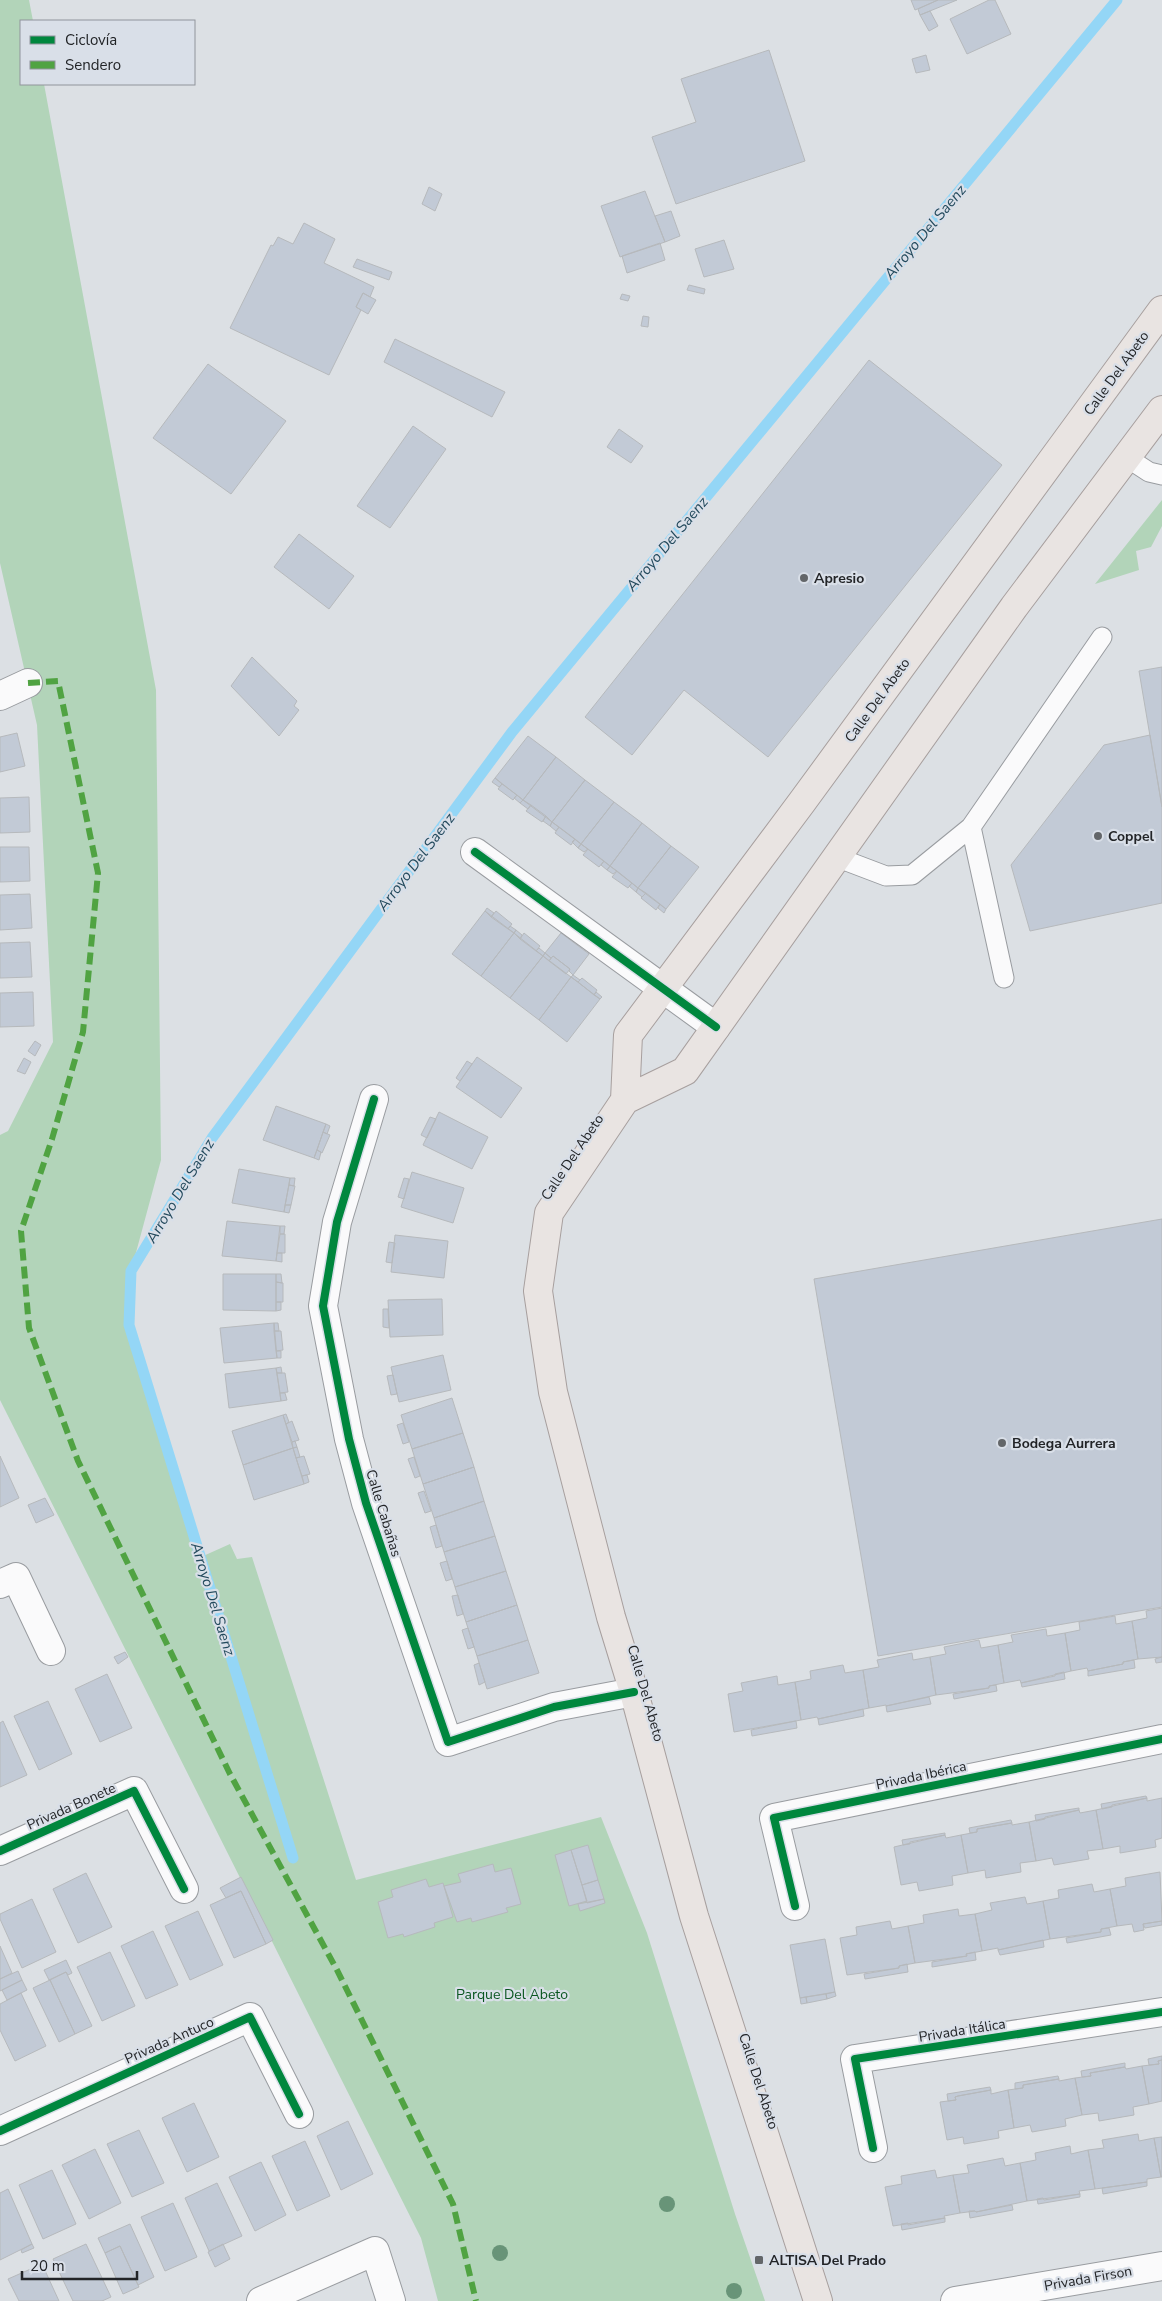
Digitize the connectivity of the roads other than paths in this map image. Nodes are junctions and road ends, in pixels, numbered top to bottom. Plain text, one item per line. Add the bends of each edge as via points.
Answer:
1 (1162, 310) edge
2 (1162, 410) edge
3 (1126, 457) junction
4 (1162, 475) edge
5 (1102, 637) dead end
6 (28, 683) dead end
7 (0, 696) edge
8 (971, 827) junction
9 (475, 852) dead end
10 (836, 857) junction
11 (1004, 978) dead end
12 (662, 989) junction
13 (716, 1027) junction
14 (374, 1099) dead end
15 (625, 1100) junction
16 (0, 1584) edge
17 (51, 1651) dead end
18 (634, 1692) junction
19 (1162, 1739) edge
20 (0, 1851) edge
21 (184, 1889) dead end
22 (795, 1906) dead end
23 (1162, 2012) edge
24 (299, 2114) dead end
25 (0, 2131) edge
26 (872, 2148) dead end
27 (1162, 2266) edge
28 (260, 2301) edge
29 (391, 2301) edge
30 (818, 2301) edge
31 (955, 2301) edge

1 - 12 main road, Calle Del Abeto
2 - 3 main road
3 - 4 lane via 1149,472
3 - 10 main road via 1009,614
5 - 8 lane
6 - 7 street
8 - 10 lane via 912,875 886,876
8 - 11 lane
9 - 12 street
10 - 13 main road
12 - 13 street
12 - 15 main road, Calle Del Abeto via 628,1035
13 - 15 main road via 685,1071
14 - 18 street, Calle Cabañas via 337,1222 323,1306 366,1503 448,1742 554,1707
15 - 18 main road, Calle Del Abeto via 549,1213 538,1290 553,1392
16 - 17 street via 16,1577
18 - 30 main road, Calle Del Abeto via 694,1916
19 - 22 street, Privada Ibérica via 774,1818
20 - 21 street, Privada Bonete via 134,1791
23 - 26 street, Privada Itálica via 855,2059
24 - 25 street, Privada Antuco via 250,2017
27 - 31 street, Privada Firson
28 - 29 street via 374,2252

